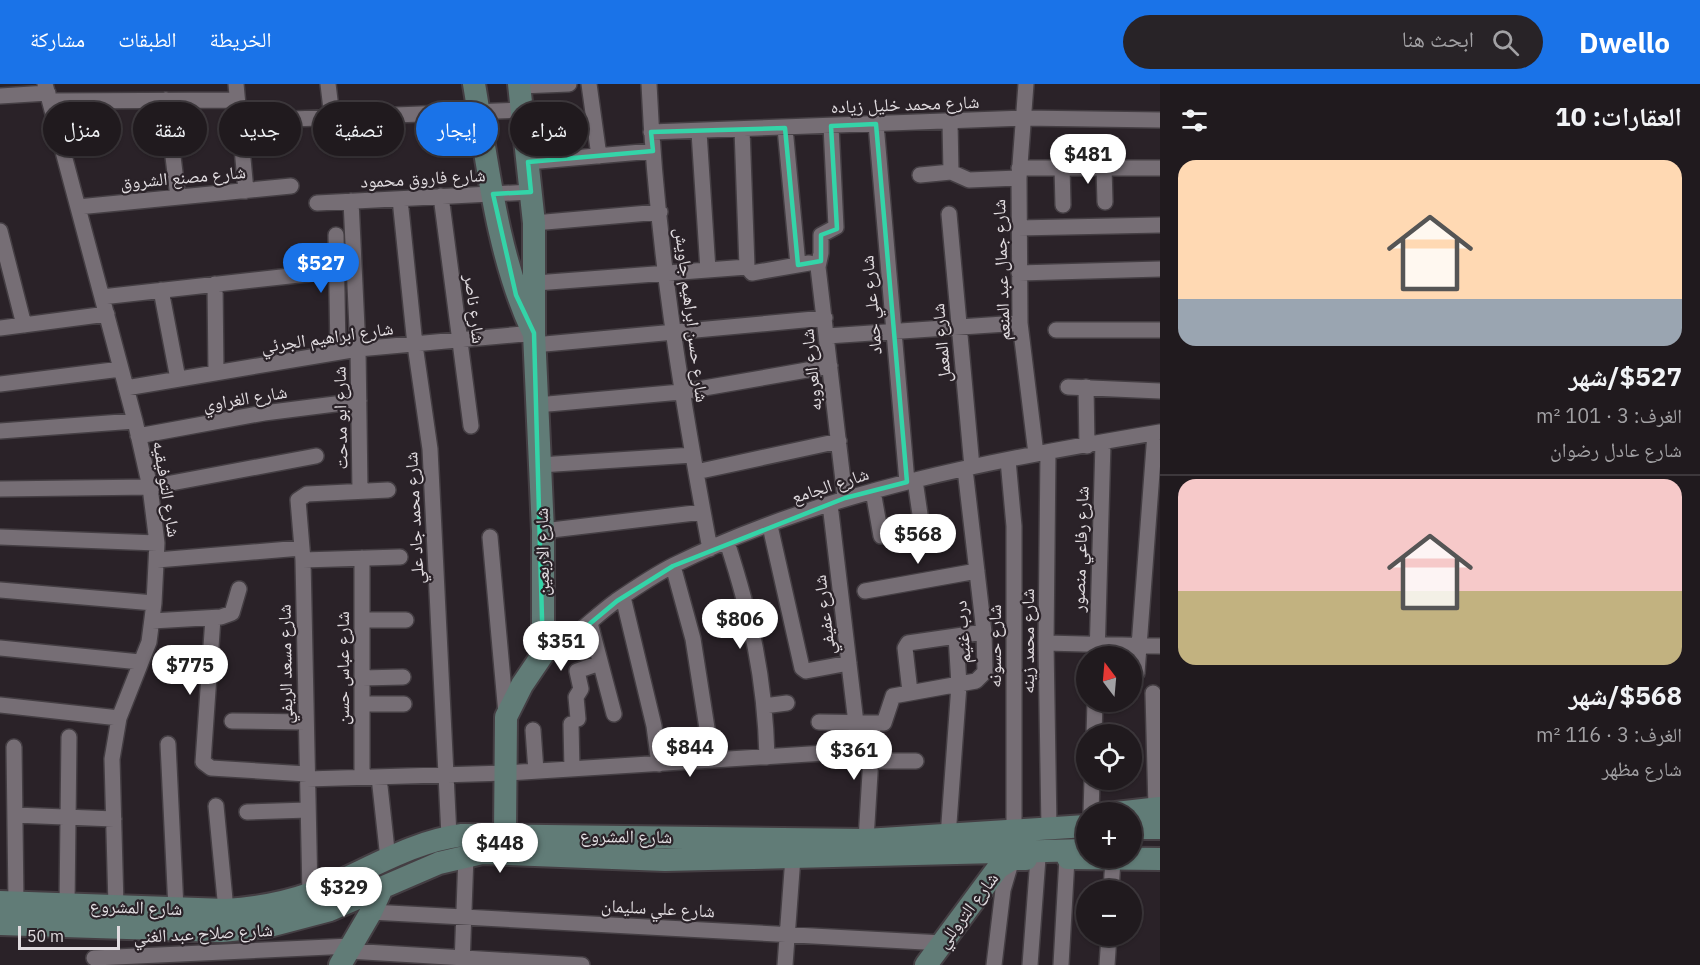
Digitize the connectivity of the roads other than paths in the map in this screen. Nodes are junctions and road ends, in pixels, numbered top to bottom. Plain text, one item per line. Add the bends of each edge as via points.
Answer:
1 (236, 84) edge
2 (328, 84) edge
3 (474, 84) edge
4 (569, 84) edge
5 (589, 84) edge
6 (649, 84) edge
7 (1026, 84) edge
8 (520, 85) edge
9 (48, 93) edge
10 (0, 96) edge
11 (166, 100) junction
12 (237, 100) joint
13 (330, 102) edge
14 (477, 102) edge
15 (521, 102) edge
16 (1024, 118) junction
17 (1160, 120) edge
18 (950, 122) junction
19 (876, 124) junction
20 (831, 126) junction
21 (785, 128) junction
22 (742, 129) junction
23 (651, 132) junction
24 (699, 132) junction
25 (653, 151) junction
26 (242, 156) edge
27 (486, 156) edge
28 (527, 156) edge
29 (599, 156) junction
30 (528, 162) junction
31 (1062, 168) junction
32 (1104, 168) junction
33 (1160, 168) edge
34 (951, 172) junction
35 (1019, 173) junction
36 (920, 175) dead end
37 (291, 186) dead end
38 (246, 191) junction
39 (531, 192) junction
40 (493, 194) junction
41 (441, 196) junction
42 (178, 197) junction
43 (400, 199) junction
44 (351, 201) junction
45 (1105, 202) dead end
46 (317, 203) dead end
47 (1063, 205) dead end
48 (78, 207) junction
49 (660, 212) junction
50 (949, 214) dead end
51 (534, 223) junction
52 (1160, 225) edge
53 (1018, 228) junction
54 (0, 231) edge
55 (336, 235) dead end
56 (3, 253) edge
57 (818, 261) junction
58 (798, 265) junction
59 (747, 267) junction
60 (1160, 269) edge
61 (708, 270) junction
62 (666, 273) junction
63 (1019, 273) junction
64 (308, 274) dead end
65 (536, 283) junction
66 (215, 284) junction
67 (160, 290) junction
68 (102, 297) junction
69 (107, 314) junction
70 (825, 318) junction
71 (1020, 323) junction
72 (24, 325) junction
73 (959, 327) junction
74 (0, 328) edge
75 (1056, 330) dead end
76 (1160, 330) edge
77 (672, 332) junction
78 (892, 332) junction
79 (827, 336) junction
80 (534, 339) junction
81 (460, 340) junction
82 (415, 345) junction
83 (358, 349) junction
84 (338, 352) junction
85 (830, 366) junction
86 (121, 369) junction
87 (216, 373) junction
88 (178, 379) junction
89 (0, 384) edge
90 (1068, 387) dead end
91 (1086, 387) junction
92 (126, 388) junction
93 (1160, 391) edge
94 (681, 392) junction
95 (359, 401) junction
96 (537, 405) junction
97 (471, 426) dead end
98 (136, 428) junction
99 (0, 431) edge
100 (1158, 432) edge
101 (839, 441) junction
102 (1095, 444) junction
103 (1042, 454) junction
104 (693, 455) junction
105 (316, 456) dead end
106 (1008, 460) junction
107 (540, 465) junction
108 (969, 468) junction
109 (696, 472) junction
110 (911, 481) junction
111 (150, 487) junction
112 (0, 489) edge
113 (388, 490) dead end
114 (360, 491) junction
115 (873, 491) junction
116 (845, 498) junction
117 (830, 504) junction
118 (703, 512) junction
119 (770, 526) junction
120 (543, 531) junction
121 (881, 536) dead end
122 (0, 537) edge
123 (490, 537) dead end
124 (727, 542) junction
125 (924, 542) dead end
126 (157, 543) junction
127 (710, 549) junction
128 (302, 554) junction
129 (400, 557) dead end
130 (362, 558) junction
131 (157, 560) junction
132 (673, 566) junction
133 (977, 571) junction
134 (239, 589) dead end
135 (0, 590) edge
136 (865, 591) dead end
137 (623, 597) junction
138 (154, 603) junction
139 (213, 618) junction
140 (362, 620) junction
141 (406, 620) dead end
142 (152, 621) junction
143 (590, 623) junction
144 (984, 632) junction
145 (956, 636) junction
146 (1046, 643) junction
147 (1139, 645) junction
148 (1097, 646) edge
149 (1132, 646) edge
150 (1160, 646) edge
151 (0, 648) edge
152 (1076, 648) edge
153 (543, 654) junction
154 (140, 662) junction
155 (600, 663) junction
156 (849, 663) junction
157 (403, 677) dead end
158 (362, 678) junction
159 (959, 685) junction
160 (910, 692) junction
161 (1153, 693) dead end
162 (787, 703) dead end
163 (362, 704) junction
164 (404, 704) dead end
165 (0, 705) edge
166 (764, 705) junction
167 (614, 714) dead end
168 (506, 717) junction
169 (118, 718) junction
170 (232, 721) dead end
171 (306, 722) junction
172 (819, 722) dead end
173 (856, 723) junction
174 (873, 723) junction
175 (533, 730) dead end
176 (69, 737) dead end
177 (168, 744) dead end
178 (14, 747) dead end
179 (767, 756) junction
180 (872, 756) junction
181 (712, 760) junction
182 (916, 761) dead end
183 (659, 764) junction
184 (573, 769) junction
185 (536, 771) junction
186 (506, 773) junction
187 (446, 775) junction
188 (307, 776) junction
189 (362, 777) junction
190 (379, 777) junction
191 (216, 806) dead end
192 (308, 810) junction
193 (247, 812) dead end
194 (15, 815) junction
195 (68, 817) junction
196 (114, 819) junction
197 (1150, 820) edge
198 (1076, 827) edge
199 (1049, 829) junction
200 (505, 833) junction
201 (449, 836) junction
202 (948, 837) junction
203 (866, 840) junction
204 (1014, 848) junction
205 (1160, 848) edge
206 (1142, 849) edge
207 (1076, 854) edge
208 (466, 855) junction
209 (793, 857) junction
210 (1038, 858) junction
211 (388, 859) junction
212 (1142, 859) edge
213 (1160, 859) edge
214 (382, 888) junction
215 (310, 894) junction
216 (8, 902) edge
217 (67, 904) junction
218 (116, 906) junction
219 (176, 909) junction
220 (226, 910) junction
221 (371, 912) junction
222 (463, 917) junction
223 (0, 924) edge
224 (787, 934) junction
225 (943, 943) junction
226 (1108, 946) edge
227 (346, 954) edge
228 (94, 958) dead end
229 (462, 961) edge
230 (582, 965) edge
231 (785, 965) edge
232 (926, 965) edge
233 (994, 965) edge
234 (1030, 965) edge
235 (1061, 965) edge
236 (1107, 965) edge

1 - 12 street
2 - 13 street
3 - 14 main road, شارع الاربعين
4 - 8 street
5 - 29 street
6 - 23 street, شارع حسن ابراهيم جاويش
7 - 16 street, شارع جمال عبد المنعم
8 - 15 main road, شارع الاربعين
9 - 10 street
9 - 11 street
9 - 48 street, شارع التوفيقيه
11 - 12 street
11 - 42 street
16 - 17 street, شارع محمد خليل زياده
16 - 18 street, شارع محمد خليل زياده
16 - 35 street, شارع جمال عبد المنعم
18 - 19 street, شارع محمد خليل زياده
18 - 34 street
19 - 20 street, شارع محمد خليل زياده
19 - 78 street, شارع علي حماد
20 - 21 street, شارع محمد خليل زياده
20 - 57 street, شارع العروبه via 836,227 820,237
21 - 22 street, شارع محمد خليل زياده
21 - 58 street
22 - 24 street, شارع محمد خليل زياده
22 - 59 street
23 - 24 street, شارع محمد خليل زياده
23 - 25 street, شارع حسن ابراهيم جاويش
24 - 61 street
25 - 29 street
25 - 49 street, شارع حسن ابراهيم جاويش
26 - 38 street
27 - 40 main road, شارع الاربعين
28 - 30 main road, شارع الاربعين
29 - 30 street
30 - 39 main road, شارع الاربعين
31 - 32 street
31 - 35 street
31 - 47 street
32 - 33 street
32 - 45 street
34 - 35 street via 969,180
34 - 36 street
35 - 53 street, شارع جمال عبد المنعم
37 - 38 street, شارع مصنع الشروق
38 - 42 street, شارع مصنع الشروق
39 - 40 street, شارع فاروق محمود
39 - 51 main road, شارع الاربعين
40 - 41 street, شارع فاروق محمود
40 - 80 main road, شارع الاربعين via 516,295
41 - 43 street, شارع فاروق محمود
41 - 81 street, شارع ناصر
42 - 48 street, شارع مصنع الشروق
43 - 44 street, شارع فاروق محمود
43 - 82 street, شارع محمد جاد علي
44 - 46 street, شارع فاروق محمود
44 - 83 street, شارع ابو مدحت
48 - 68 street, شارع التوفيقيه
49 - 51 street
49 - 62 street, شارع حسن ابراهيم جاويش
50 - 73 street, شارع المعمل
51 - 65 main road, شارع الاربعين
52 - 53 street
53 - 63 street, شارع جمال عبد المنعم
54 - 56 street
55 - 84 street
56 - 72 street
57 - 58 street
57 - 70 street, شارع العروبه
58 - 59 street via 752,273
59 - 61 street
60 - 63 street
61 - 62 street
62 - 65 street
62 - 77 street, شارع حسن ابراهيم جاويش
63 - 71 street, شارع جمال عبد المنعم
64 - 66 street
65 - 80 main road, شارع الاربعين
66 - 67 street
66 - 87 street
67 - 68 street
67 - 88 street
68 - 69 street, شارع التوفيقيه
69 - 72 street
69 - 86 street, شارع التوفيقيه
70 - 77 street, شارع ابراهيم الجرئي
70 - 79 street, شارع العروبه
71 - 73 street
71 - 103 street, شارع جمال عبد المنعم
72 - 74 street
73 - 78 street
73 - 108 street, شارع المعمل
75 - 76 street
77 - 80 street, شارع ابراهيم الجرئي
77 - 94 street, شارع حسن ابراهيم جاويش
78 - 79 street
78 - 110 street, شارع علي حماد
79 - 85 street, شارع العروبه
80 - 81 street, شارع ابراهيم الجرئي
80 - 96 main road, شارع الاربعين
81 - 82 street, شارع ابراهيم الجرئي
81 - 97 street, شارع ناصر
82 - 83 street, شارع ابراهيم الجرئي
82 - 187 street, شارع محمد جاد علي via 430,448
83 - 84 street, شارع ابراهيم الجرئي
83 - 95 street, شارع ابو مدحت
84 - 87 street, شارع ابراهيم الجرئي
85 - 94 street
85 - 101 street, شارع العروبه
86 - 89 street
86 - 92 street, شارع التوفيقيه
87 - 88 street, شارع ابراهيم الجرئي
88 - 92 street, شارع ابراهيم الجرئي
90 - 91 street
91 - 93 street
91 - 102 street, شارع رفاعي منصور
92 - 98 street, شارع التوفيقيه
94 - 96 street
94 - 104 street, شارع حسن ابراهيم جاويش
95 - 98 street, شارع الغراوي
95 - 114 street, شارع ابو مدحت
96 - 107 main road, شارع الاربعين
98 - 99 street, شارع الغراوي
98 - 111 street, شارع التوفيقيه
100 - 102 street, شارع الجامع
100 - 147 street
101 - 109 street
101 - 116 street, شارع العروبه
102 - 103 street, شارع الجامع
102 - 148 street, شارع رفاعي منصور
103 - 106 street, شارع الجامع
103 - 146 street, شارع محمد زينه
104 - 107 street
104 - 109 street, شارع حسن ابراهيم جاويش
105 - 111 street
106 - 108 street, شارع الجامع
106 - 204 street, شارع حسونه via 1014,526
107 - 120 main road, شارع الاربعين
108 - 110 street, شارع الجامع
108 - 133 street, درب غنيم
109 - 118 street, شارع حسن ابراهيم جاويش
110 - 115 street, شارع الجامع
110 - 125 street, شارع علي حماد
111 - 112 street
111 - 126 street, شارع التوفيقيه
113 - 114 street
114 - 128 street, شارع مسعد الريفي via 299,497
115 - 116 street, شارع الجامع
115 - 121 street
116 - 117 street, شارع الجامع
117 - 119 street, شارع الجامع
117 - 156 street, شارع عفيفي
118 - 120 street
118 - 127 street, شارع حسن ابراهيم جاويش
119 - 124 street, شارع الجامع
119 - 156 street via 802,668 806,671
120 - 153 main road, شارع الاربعين
122 - 126 street
123 - 168 street
124 - 127 street, شارع الجامع
124 - 166 street via 749,609
126 - 131 street, شارع التوفيقيه
127 - 132 street, شارع الجامع
128 - 130 street
128 - 131 street
128 - 171 street, شارع مسعد الريفي
129 - 130 street
130 - 140 street, شارع عباس حسن
131 - 138 street, شارع التوفيقيه
132 - 137 street, شارع الجامع
132 - 181 street via 693,639
133 - 136 street
133 - 144 street, درب غنيم
134 - 139 street via 232,613
135 - 138 street
137 - 143 street, شارع الجامع
137 - 183 street via 654,726
138 - 142 street, شارع التوفيقيه
139 - 142 street
139 - 188 street via 202,758 205,765
140 - 141 street
140 - 158 street, شارع عباس حسن
142 - 154 street, شارع التوفيقيه via 149,642
143 - 153 street, شارع الجامع via 563,646
143 - 155 street
144 - 145 street
144 - 159 street, درب غنيم via 985,672 976,681
145 - 159 street
145 - 160 street via 908,643 905,648
146 - 152 street
146 - 199 street, شارع محمد زينه
147 - 149 street
147 - 150 street
151 - 154 street
153 - 168 main road
154 - 169 street, شارع التوفيقيه
155 - 167 street
155 - 184 street via 578,671 581,689 576,697
156 - 173 street, شارع عفيفي
157 - 158 street
158 - 163 street, شارع عباس حسن
159 - 160 street
159 - 202 street
160 - 174 street via 893,696 886,722
161 - 197 street
162 - 166 street
163 - 164 street
163 - 189 street, شارع عباس حسن
165 - 169 street
166 - 179 street
168 - 186 main road
169 - 196 street, شارع التوفيقيه via 112,759
170 - 171 street
171 - 188 street, شارع مسعد الريفي
172 - 173 street
173 - 174 street
174 - 180 street
175 - 185 street
176 - 195 street
177 - 219 street
178 - 194 street
179 - 180 street
179 - 181 street
180 - 182 street
180 - 203 street
181 - 183 street
183 - 184 street
184 - 185 street
185 - 186 street
186 - 187 street
186 - 200 main road
187 - 190 street
187 - 201 street, شارع محمد جاد علي
188 - 189 street
188 - 192 street, شارع مسعد الريفي
189 - 190 street
190 - 211 street
191 - 220 street
192 - 193 street
192 - 215 street, شارع مسعد الريفي
194 - 195 street
194 - 216 street
195 - 196 street
195 - 217 street
196 - 218 street, شارع التوفيقيه
198 - 199 main road, شارع المشروع
199 - 204 main road, شارع المشروع
200 - 201 main road, شارع المشروع
200 - 203 main road, شارع المشروع
201 - 211 main road, شارع المشروع
202 - 203 main road, شارع المشروع
202 - 204 main road, شارع المشروع
204 - 207 main road
204 - 209 main road, شارع المشروع
204 - 210 main road, شارع المشروع
204 - 225 main road, شارع التروللي
204 - 233 street, شارع حسونه via 1003,890
205 - 206 main road
207 - 210 main road, شارع المشروع
207 - 235 street
208 - 209 main road, شارع المشروع via 665,860
208 - 214 main road, شارع المشروع
208 - 222 street
209 - 224 street
210 - 234 street
211 - 215 main road, شارع المشروع
212 - 213 main road, شارع المشروع
214 - 221 main road
214 - 223 main road, شارع المشروع via 311,917 245,929
215 - 220 main road, شارع المشروع
216 - 217 main road, شارع المشروع
217 - 218 main road, شارع المشروع
218 - 219 main road, شارع المشروع
219 - 220 main road, شارع المشروع
221 - 222 street, شارع علي سليمان
221 - 227 main road
222 - 224 street, شارع علي سليمان
222 - 229 street
224 - 225 street, شارع علي سليمان
224 - 231 street
225 - 232 main road, شارع التروللي
226 - 236 street
227 - 228 street, شارع صلاح عبد الغني
227 - 229 street, شارع صلاح عبد الغني
229 - 230 street, شارع صلاح عبد الغني

